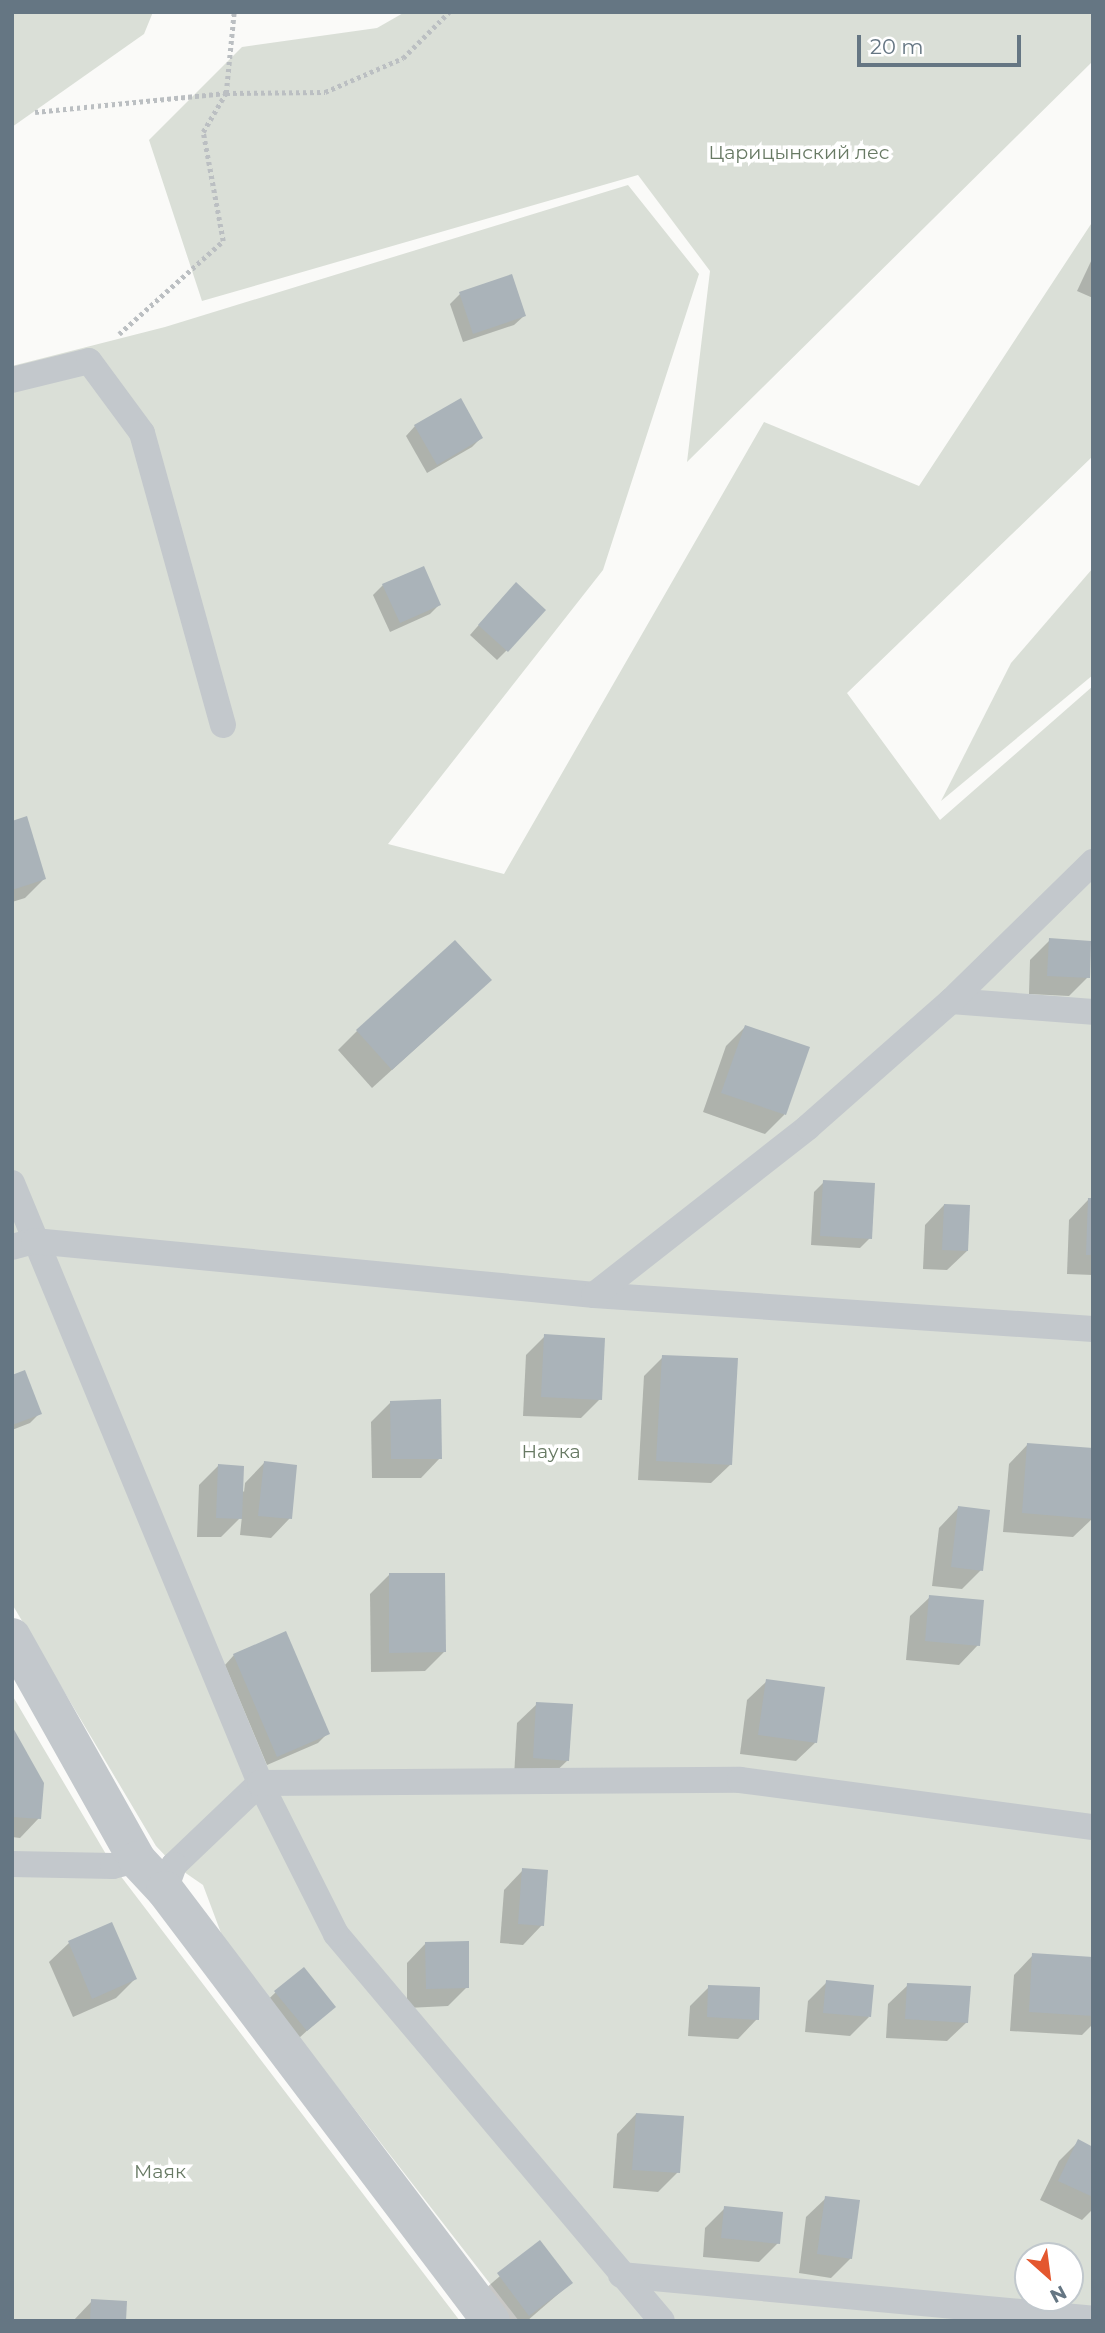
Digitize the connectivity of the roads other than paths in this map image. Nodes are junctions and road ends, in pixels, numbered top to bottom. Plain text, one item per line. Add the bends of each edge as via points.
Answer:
1 (12, 380) edge
2 (223, 724) dead end
3 (1093, 862) edge
4 (951, 1001) junction
5 (1093, 1012) edge
6 (12, 1183) edge
7 (23, 1244) edge
8 (594, 1295) junction
9 (1093, 1329) edge
10 (12, 1637) edge
11 (260, 1783) junction
12 (1093, 1827) edge
13 (137, 1860) junction
14 (12, 1864) edge
15 (165, 1890) junction
16 (621, 2275) junction
17 (1093, 2319) edge
18 (491, 2321) edge
19 (662, 2321) edge

1 - 2 lane via 89,361 142,433
3 - 4 lane
4 - 5 lane
4 - 8 lane via 808,1128
6 - 7 lane
7 - 8 lane
7 - 11 lane
8 - 9 lane
10 - 13 street
11 - 12 lane via 740,1780
11 - 15 lane via 174,1865
11 - 16 lane via 336,1934
13 - 14 lane via 113,1866
13 - 15 street
15 - 18 street
16 - 17 lane
16 - 19 lane

